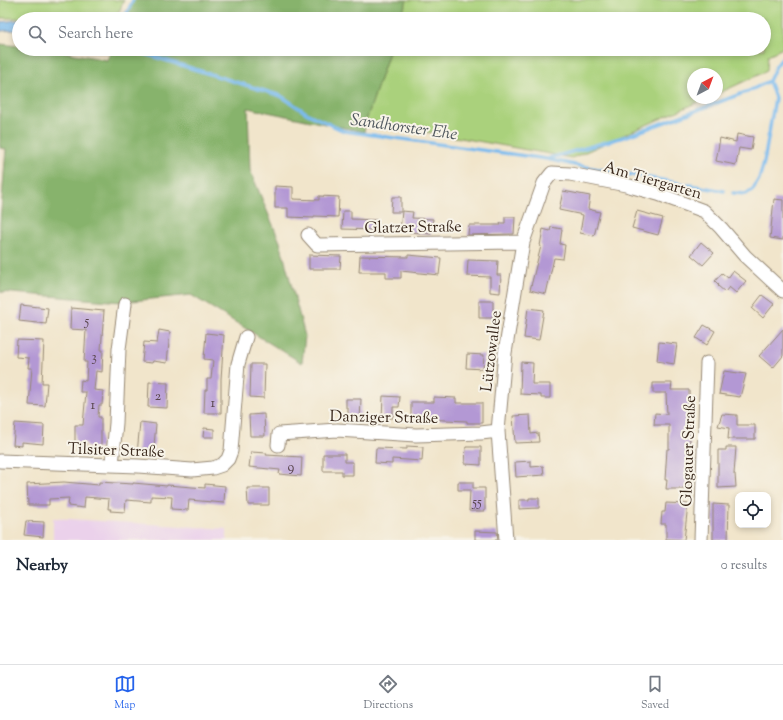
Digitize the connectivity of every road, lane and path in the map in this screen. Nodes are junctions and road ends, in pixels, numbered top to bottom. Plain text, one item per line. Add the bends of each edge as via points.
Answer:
1 (552, 173) joint
2 (308, 235) dead end
3 (523, 242) junction
4 (783, 292) edge
5 (126, 304) dead end
6 (246, 337) dead end
7 (707, 363) dead end
8 (498, 431) junction
9 (278, 445) dead end
10 (0, 461) edge
11 (112, 465) junction
12 (506, 540) edge
13 (701, 540) edge

1 - 3 street, Lützowallee via 544,183
1 - 4 street, Am Tiergarten via 626,185 704,211 745,256
2 - 3 street, Glatzer Straße via 317,245
3 - 8 street, Lützowallee via 505,352
5 - 11 street via 119,349
6 - 11 street, Tilsiter Straße via 238,364 232,443 228,459 222,465 192,470
7 - 13 street, Glogauer Straße
8 - 9 street, Danziger Straße via 416,435 337,430 279,434
8 - 12 street, Lützowallee
10 - 11 street, Tilsiter Straße

